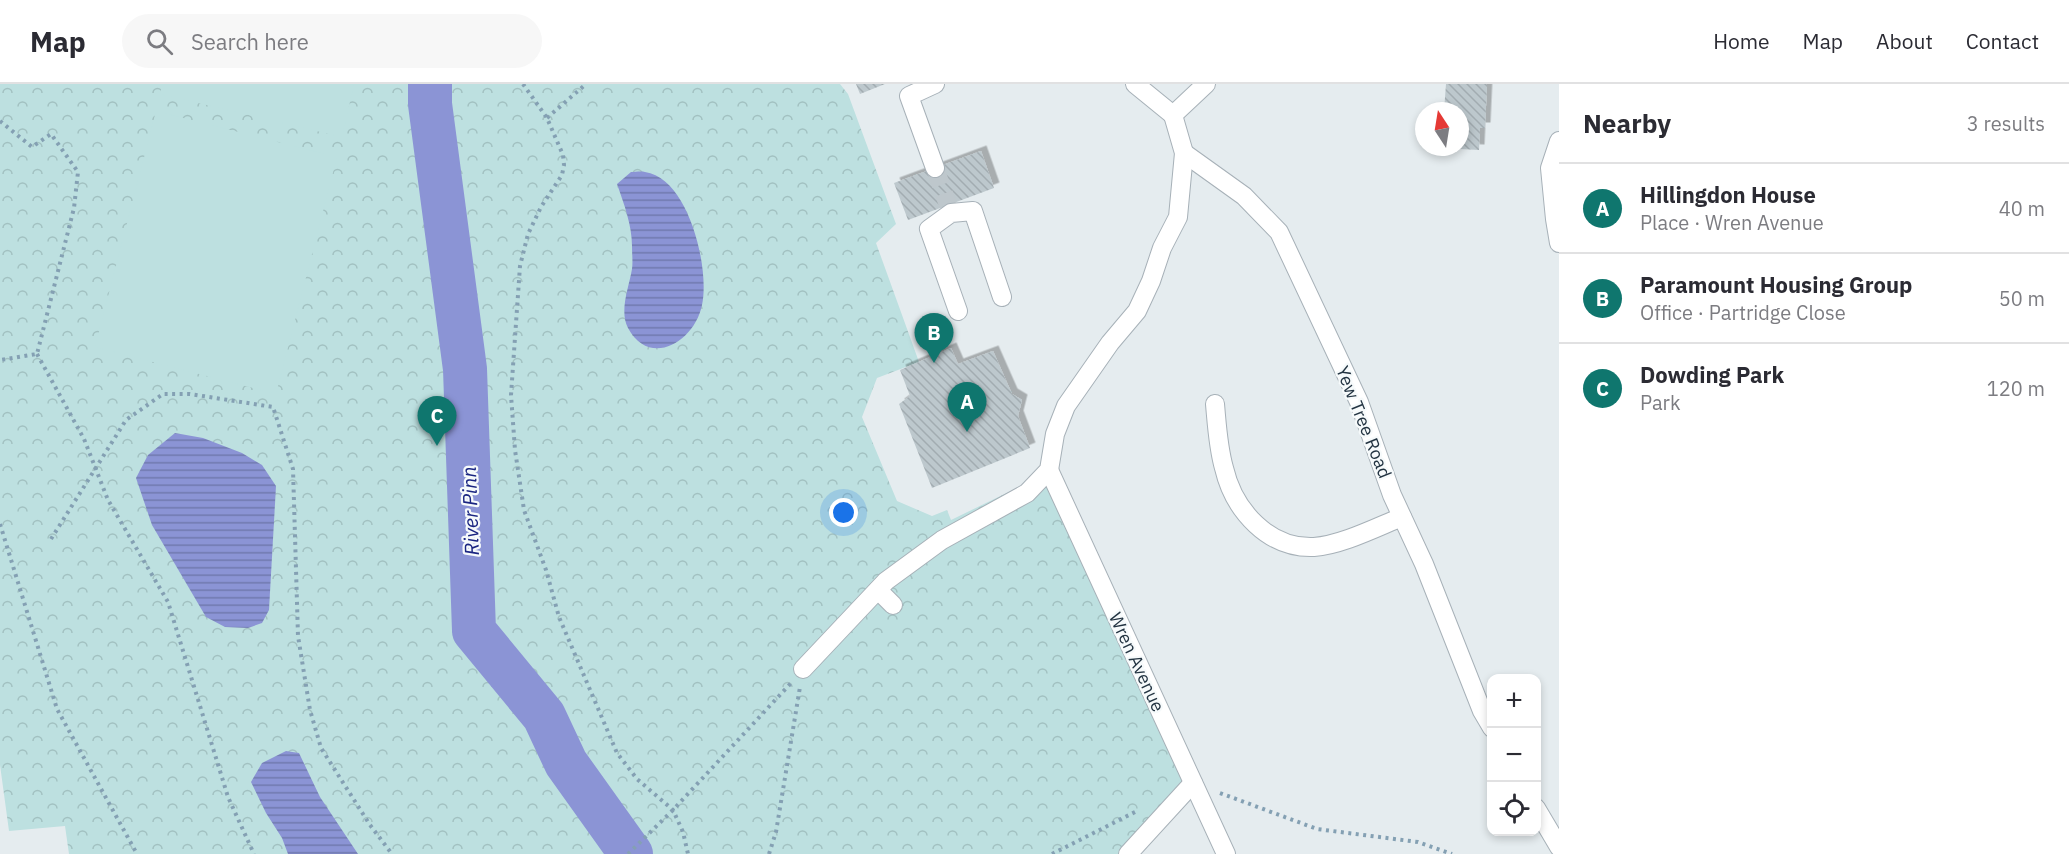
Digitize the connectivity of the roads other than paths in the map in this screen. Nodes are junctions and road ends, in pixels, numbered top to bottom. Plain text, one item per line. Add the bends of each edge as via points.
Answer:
1 (935, 84) edge
2 (1135, 84) edge
3 (1206, 84) edge
4 (1173, 115) junction
5 (1559, 141) edge
6 (1184, 153) junction
7 (935, 168) tunnel mouth
8 (1559, 243) edge
9 (1002, 297) dead end
10 (958, 311) dead end
11 (1215, 404) dead end
12 (1049, 470) junction
13 (1402, 517) junction
14 (878, 590) junction
15 (893, 605) dead end
16 (803, 669) road end
17 (1487, 720) edge
18 (1193, 783) junction
19 (1541, 816) edge
20 (1559, 847) edge
21 (1128, 854) edge
22 (1226, 854) edge

1 - 7 street via 909,96
2 - 4 street
3 - 4 street
4 - 6 street
5 - 8 street via 1550,168
6 - 12 street via 1178,217 1151,281 1137,311 1066,406 1055,434
6 - 13 street, Yew Tree Road via 1244,196 1278,232 1359,402
9 - 10 street via 973,211 950,209 929,229
11 - 13 street via 1222,459 1234,494 1253,523 1270,536 1290,544 1315,547
12 - 14 street via 1027,493 942,540
12 - 18 street, Wren Avenue
13 - 17 street, Yew Tree Road
14 - 15 street
14 - 16 street
18 - 21 street
18 - 22 street, Wren Avenue
19 - 20 street

